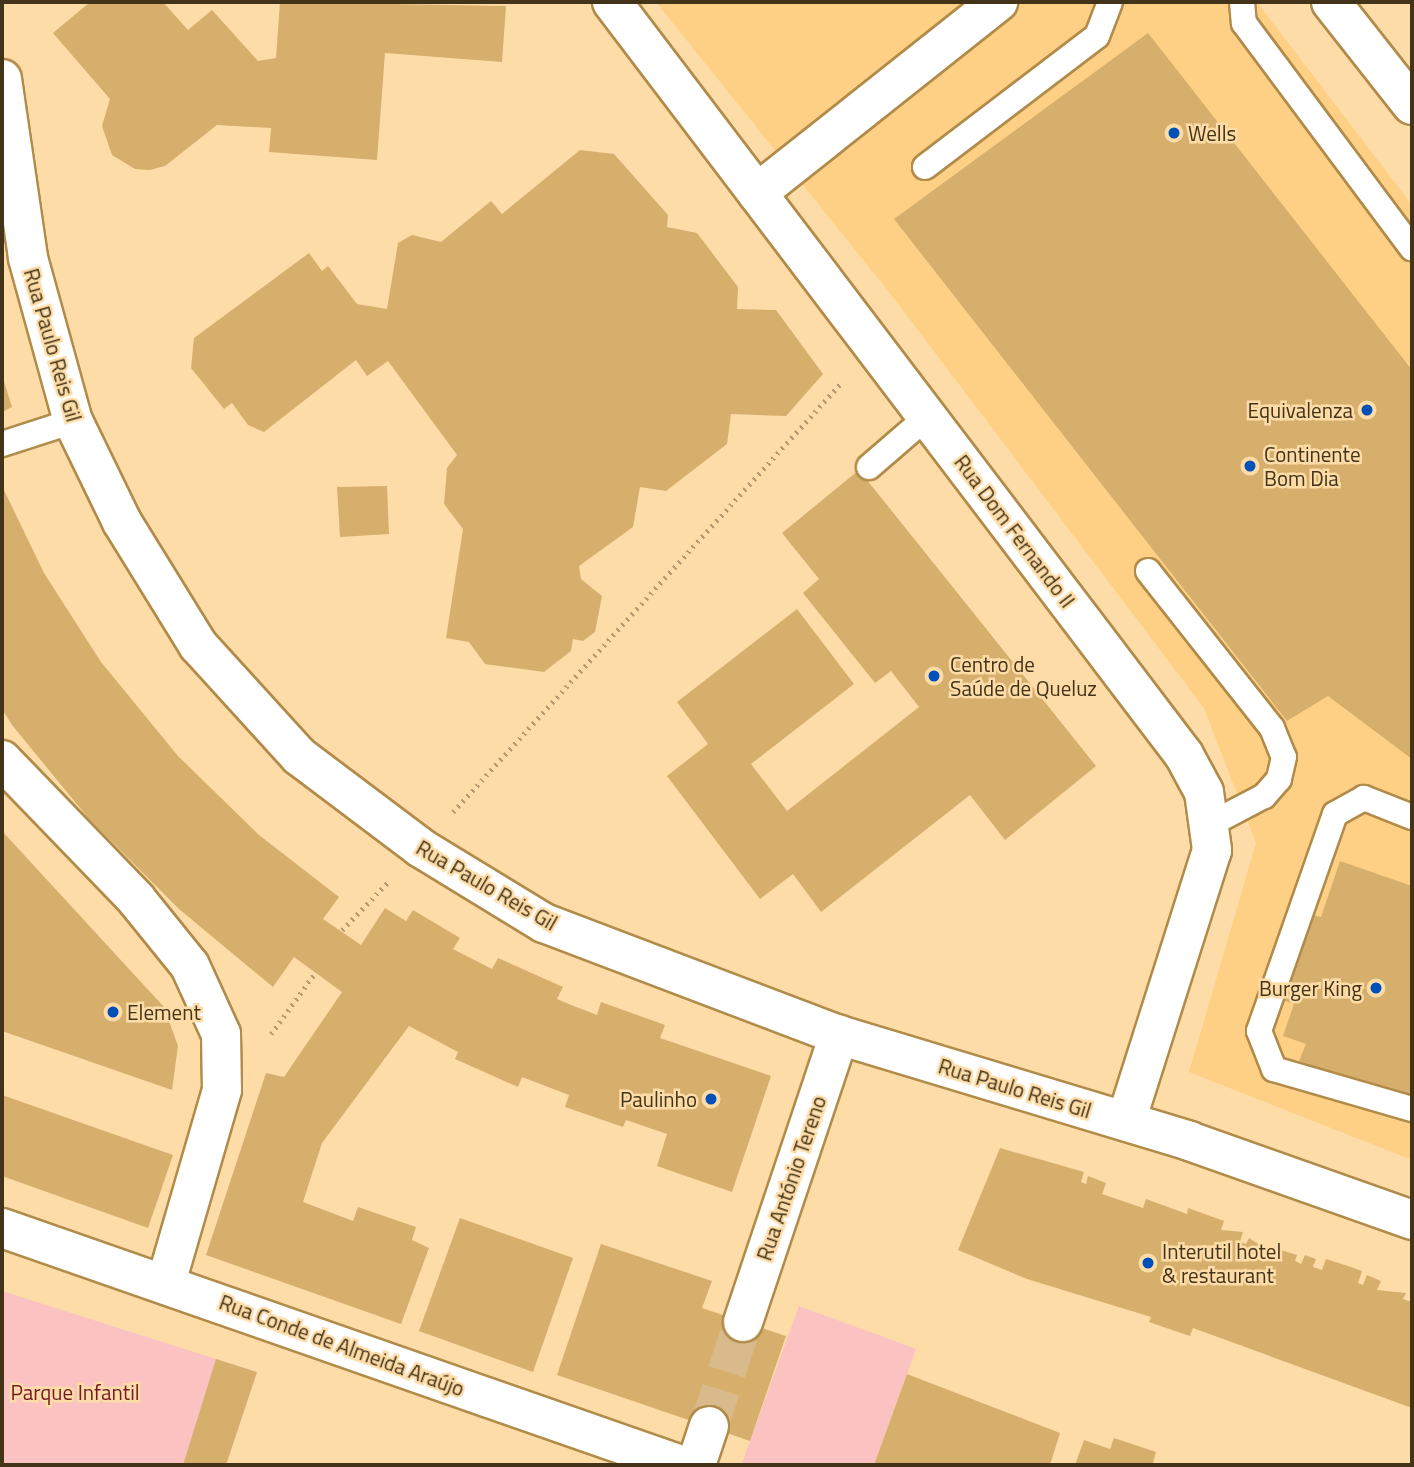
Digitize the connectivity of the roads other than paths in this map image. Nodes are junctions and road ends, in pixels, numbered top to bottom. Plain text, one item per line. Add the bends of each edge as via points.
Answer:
1 (612, 2) edge
2 (998, 2) edge
3 (1110, 2) edge
4 (1242, 2) edge
5 (1331, 2) edge
6 (2, 79) edge
7 (1412, 105) edge
8 (925, 167) dead end
9 (757, 194) junction
10 (1412, 248) edge
11 (928, 416) junction
12 (73, 421) junction
13 (2, 444) edge
14 (869, 467) dead end
15 (1149, 571) dead end
16 (2, 760) edge
17 (1412, 817) edge
18 (1211, 824) junction
19 (839, 1035) junction
20 (1412, 1109) edge
21 (1126, 1121) junction
22 (1412, 1220) edge
23 (2, 1228) edge
24 (166, 1283) junction
25 (743, 1322) tunnel mouth
26 (709, 1426) tunnel mouth
27 (681, 1465) edge
28 (696, 1465) edge

1 - 9 street, Rua Dom Fernando II
2 - 9 street
3 - 8 lane via 1097,36
4 - 10 lane via 1244,23
5 - 7 street
6 - 12 street, Rua Paulo Reis Gil via 29,258
9 - 11 street, Rua Dom Fernando II
11 - 14 lane
11 - 18 street, Rua Dom Fernando II via 1184,755 1204,792
12 - 13 lane
12 - 19 street, Rua Paulo Reis Gil via 122,522 198,645 299,756 421,848 544,923
15 - 18 lane via 1272,728 1284,757 1279,779 1264,796
16 - 24 street via 136,899 190,966 221,1034 222,1090
17 - 20 lane via 1364,798 1335,814 1259,1031 1274,1069
18 - 21 street, Rua Dom Fernando II via 1212,850
19 - 21 street, Rua Paulo Reis Gil
19 - 25 street, Rua António Tereno
21 - 22 street, Rua Paulo Reis Gil
23 - 24 street, Rua Conde de Almeida Araújo
24 - 27 street, Rua Conde de Almeida Araújo
26 - 28 street

